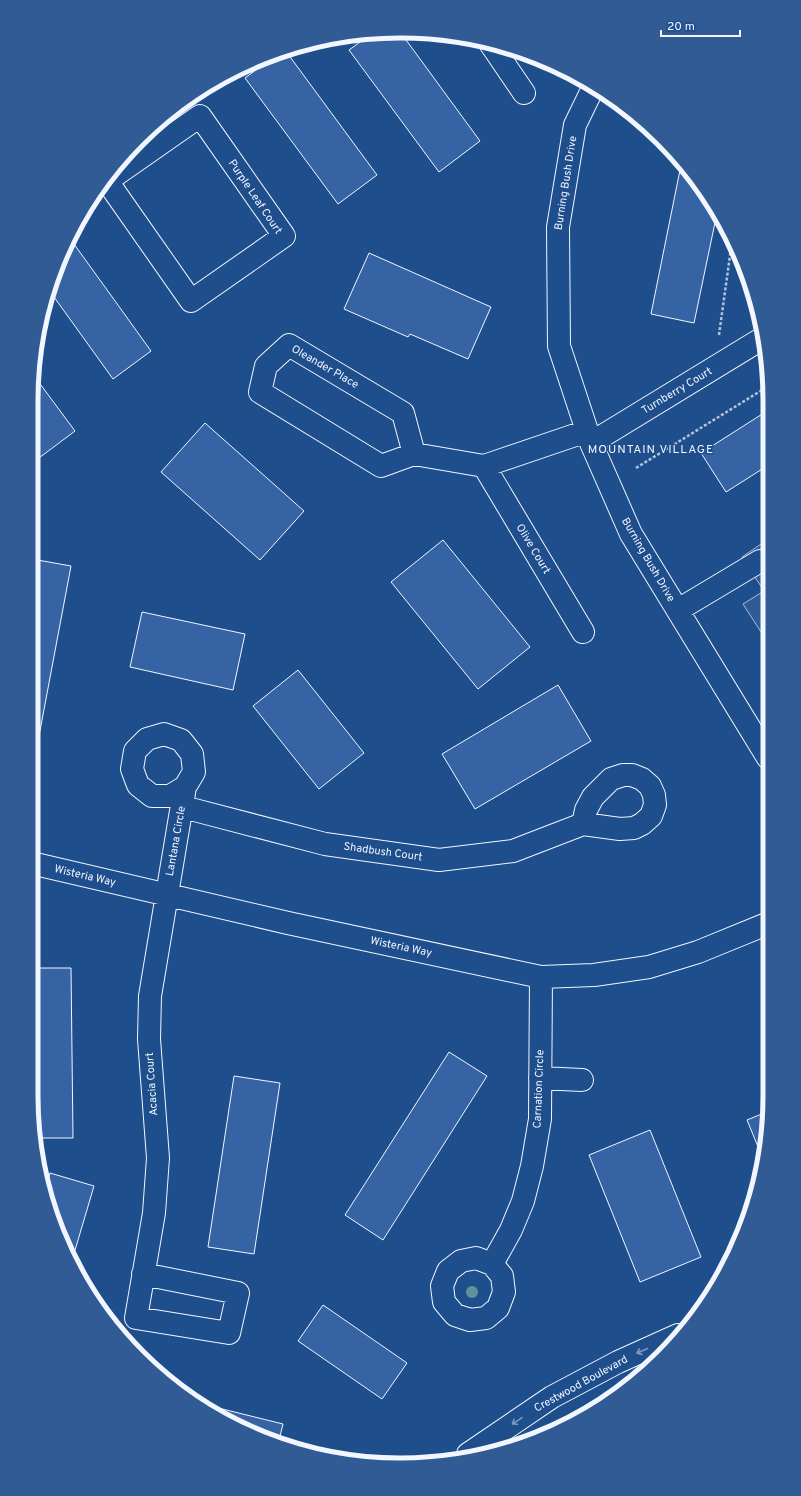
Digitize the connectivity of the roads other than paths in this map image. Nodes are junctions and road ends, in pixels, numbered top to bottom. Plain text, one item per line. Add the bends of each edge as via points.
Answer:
1 (495, 50) edge
2 (591, 92) edge
3 (524, 93) dead end
4 (122, 169) edge
5 (110, 184) edge
6 (758, 341) edge
7 (589, 437) junction
8 (414, 454) junction
9 (484, 466) junction
10 (760, 561) dead end
11 (678, 610) junction
12 (583, 632) dead end
13 (762, 735) edge
14 (184, 797) joint
15 (583, 824) dead end
16 (38, 865) edge
17 (166, 895) junction
18 (763, 925) edge
19 (541, 977) junction
20 (540, 1078) junction
21 (582, 1080) dead end
22 (492, 1264) dead end
23 (143, 1274) dead end
24 (669, 1339) edge
25 (473, 1451) edge

1 - 3 street
2 - 7 street, Burning Bush Drive via 575,125 558,227 559,346
4 - 5 street, Purple Leaf Court via 200,116 284,236 192,301
6 - 7 street, Turnberry Court
7 - 9 street, Oleander Place
7 - 11 street, Burning Bush Drive via 631,534
8 - 8 street, Oleander Place via 381,466 260,392 266,366 289,345 403,413
8 - 9 street, Oleander Place
9 - 12 street, Olive Court
10 - 11 street
11 - 13 street, Burning Bush Drive
14 - 15 street, Shadbush Court via 325,844 439,860 513,851
14 - 17 street, Lantana Circle
16 - 17 street, Wisteria Way
17 - 19 street, Wisteria Way
17 - 23 street, Acacia Court via 150,996 149,1039 158,1158 154,1213
18 - 19 street, Wisteria Way via 698,952 649,967 594,975
19 - 20 street, Carnation Circle
20 - 21 street
20 - 22 street, Carnation Circle via 540,1119 532,1166 520,1208
24 -> 25 street, Crestwood Boulevard via 618,1362 552,1397

